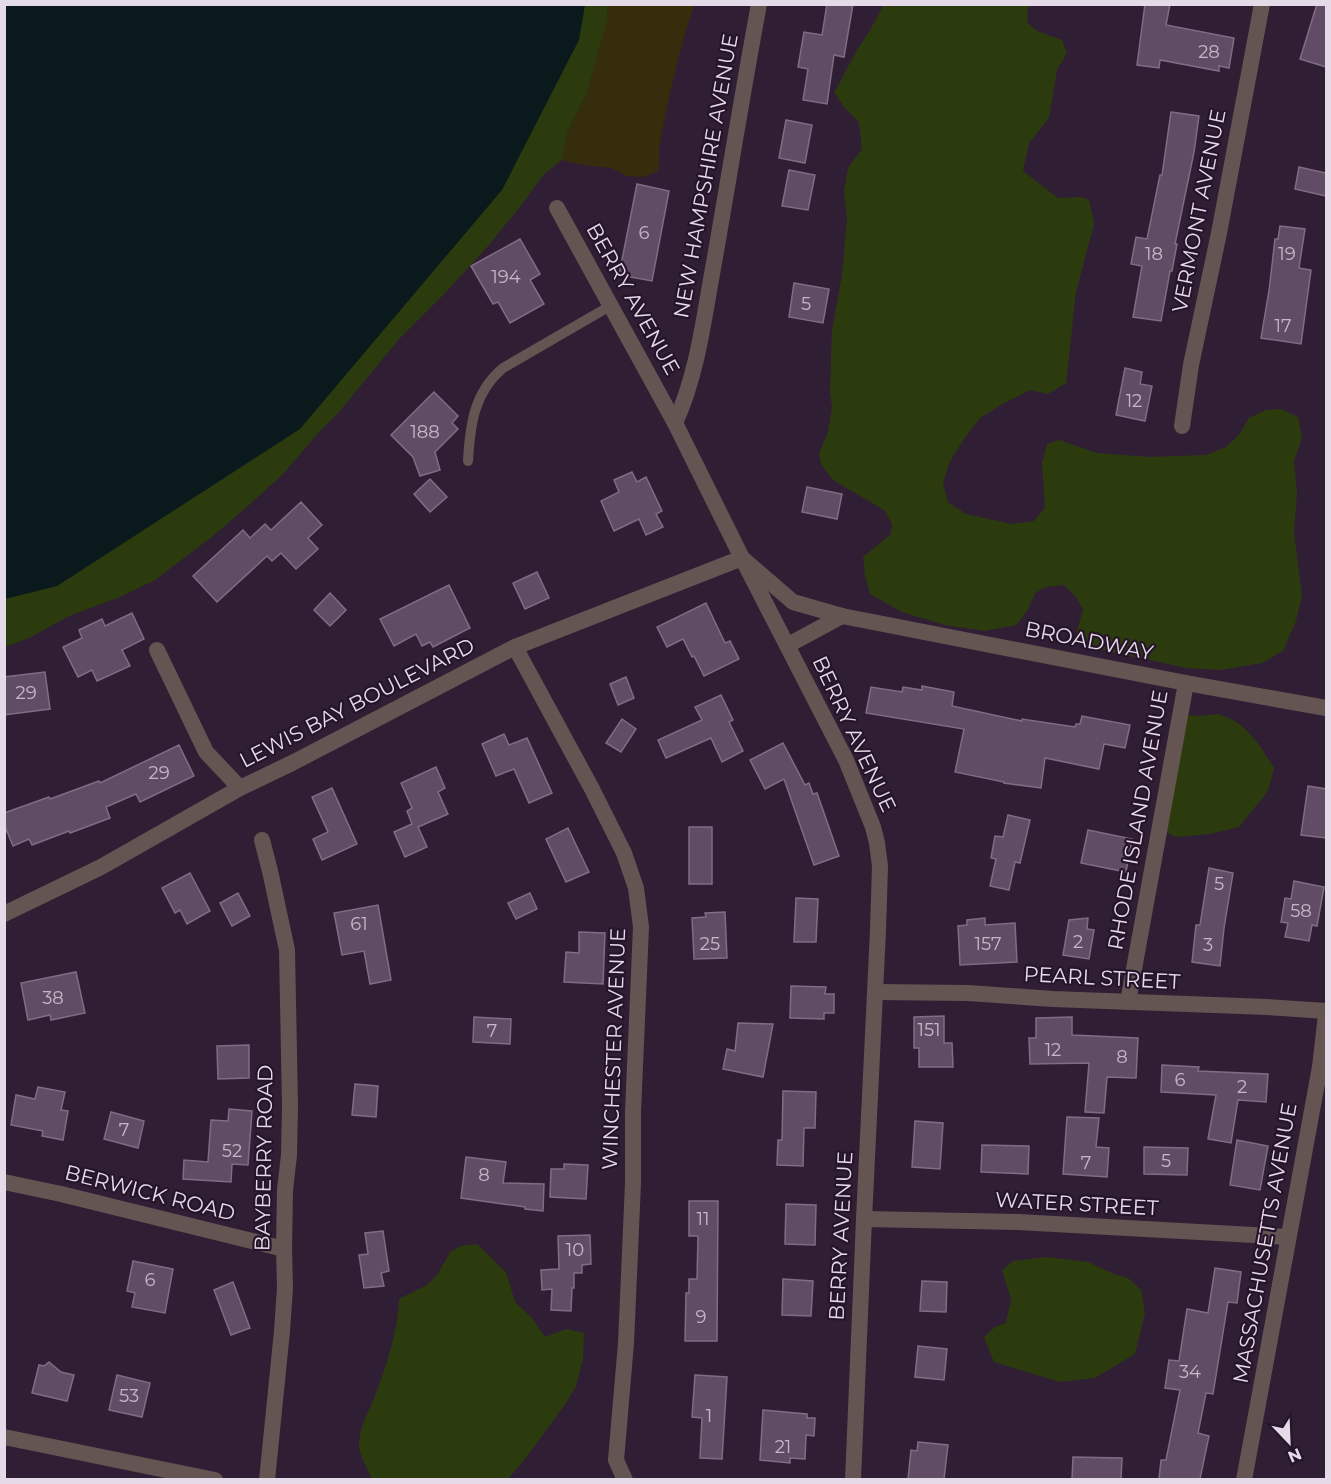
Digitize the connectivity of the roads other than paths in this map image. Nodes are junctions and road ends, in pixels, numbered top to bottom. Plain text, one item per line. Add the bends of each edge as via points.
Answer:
1 (759, 4) edge
2 (1262, 4) edge
3 (557, 208) dead end
4 (610, 306) junction
5 (675, 423) junction
6 (1182, 426) dead end
7 (468, 461) dead end
8 (742, 558) junction
9 (842, 616) junction
10 (788, 645) junction
11 (515, 646) junction
12 (157, 650) dead end
13 (1186, 683) junction
14 (1326, 708) edge
15 (240, 788) junction
16 (262, 840) dead end
17 (4, 914) edge
18 (875, 992) junction
19 (1128, 1002) junction
20 (1326, 1013) edge
21 (4, 1182) edge
22 (864, 1219) junction
23 (1288, 1237) junction
24 (284, 1249) junction
25 (4, 1437) edge
26 (215, 1479) edge
27 (267, 1479) edge
28 (625, 1479) edge
29 (853, 1479) edge
30 (1244, 1479) edge

1 - 5 street, NEW HAMPSHIRE AVENUE via 697,356
2 - 6 street, VERMONT AVENUE
3 - 4 street, BERRY AVENUE
4 - 5 street, BERRY AVENUE
4 - 7 lane via 497,374 476,404
5 - 8 street, BERRY AVENUE
8 - 9 street, BROADWAY via 793,602
8 - 10 street, BERRY AVENUE
8 - 11 street, LEWIS BAY BOULEVARD
9 - 10 street
9 - 13 street, BROADWAY
10 - 18 street, BERRY AVENUE via 846,760 873,827 880,866
11 - 15 street, LEWIS BAY BOULEVARD
11 - 28 street, WINCHESTER AVENUE via 598,800 636,888 641,927 633,1183 616,1460
12 - 15 street via 206,752
13 - 14 street, BROADWAY
13 - 19 street, RHODE ISLAND AVENUE
15 - 17 street, LEWIS BAY BOULEVARD via 101,867
16 - 24 street, BAYBERRY ROAD via 287,950 290,1105
18 - 19 street, PEARL STREET
18 - 22 street, BERRY AVENUE
19 - 20 street, PEARL STREET
20 - 23 street, MASSACHUSETTS AVENUE via 1320,1067
21 - 24 street, BERWICK ROAD
22 - 23 street, WATER STREET via 1018,1222
22 - 29 street, BERRY AVENUE
23 - 30 street, MASSACHUSETTS AVENUE
24 - 27 street, BAYBERRY ROAD via 282,1331
25 - 26 street

